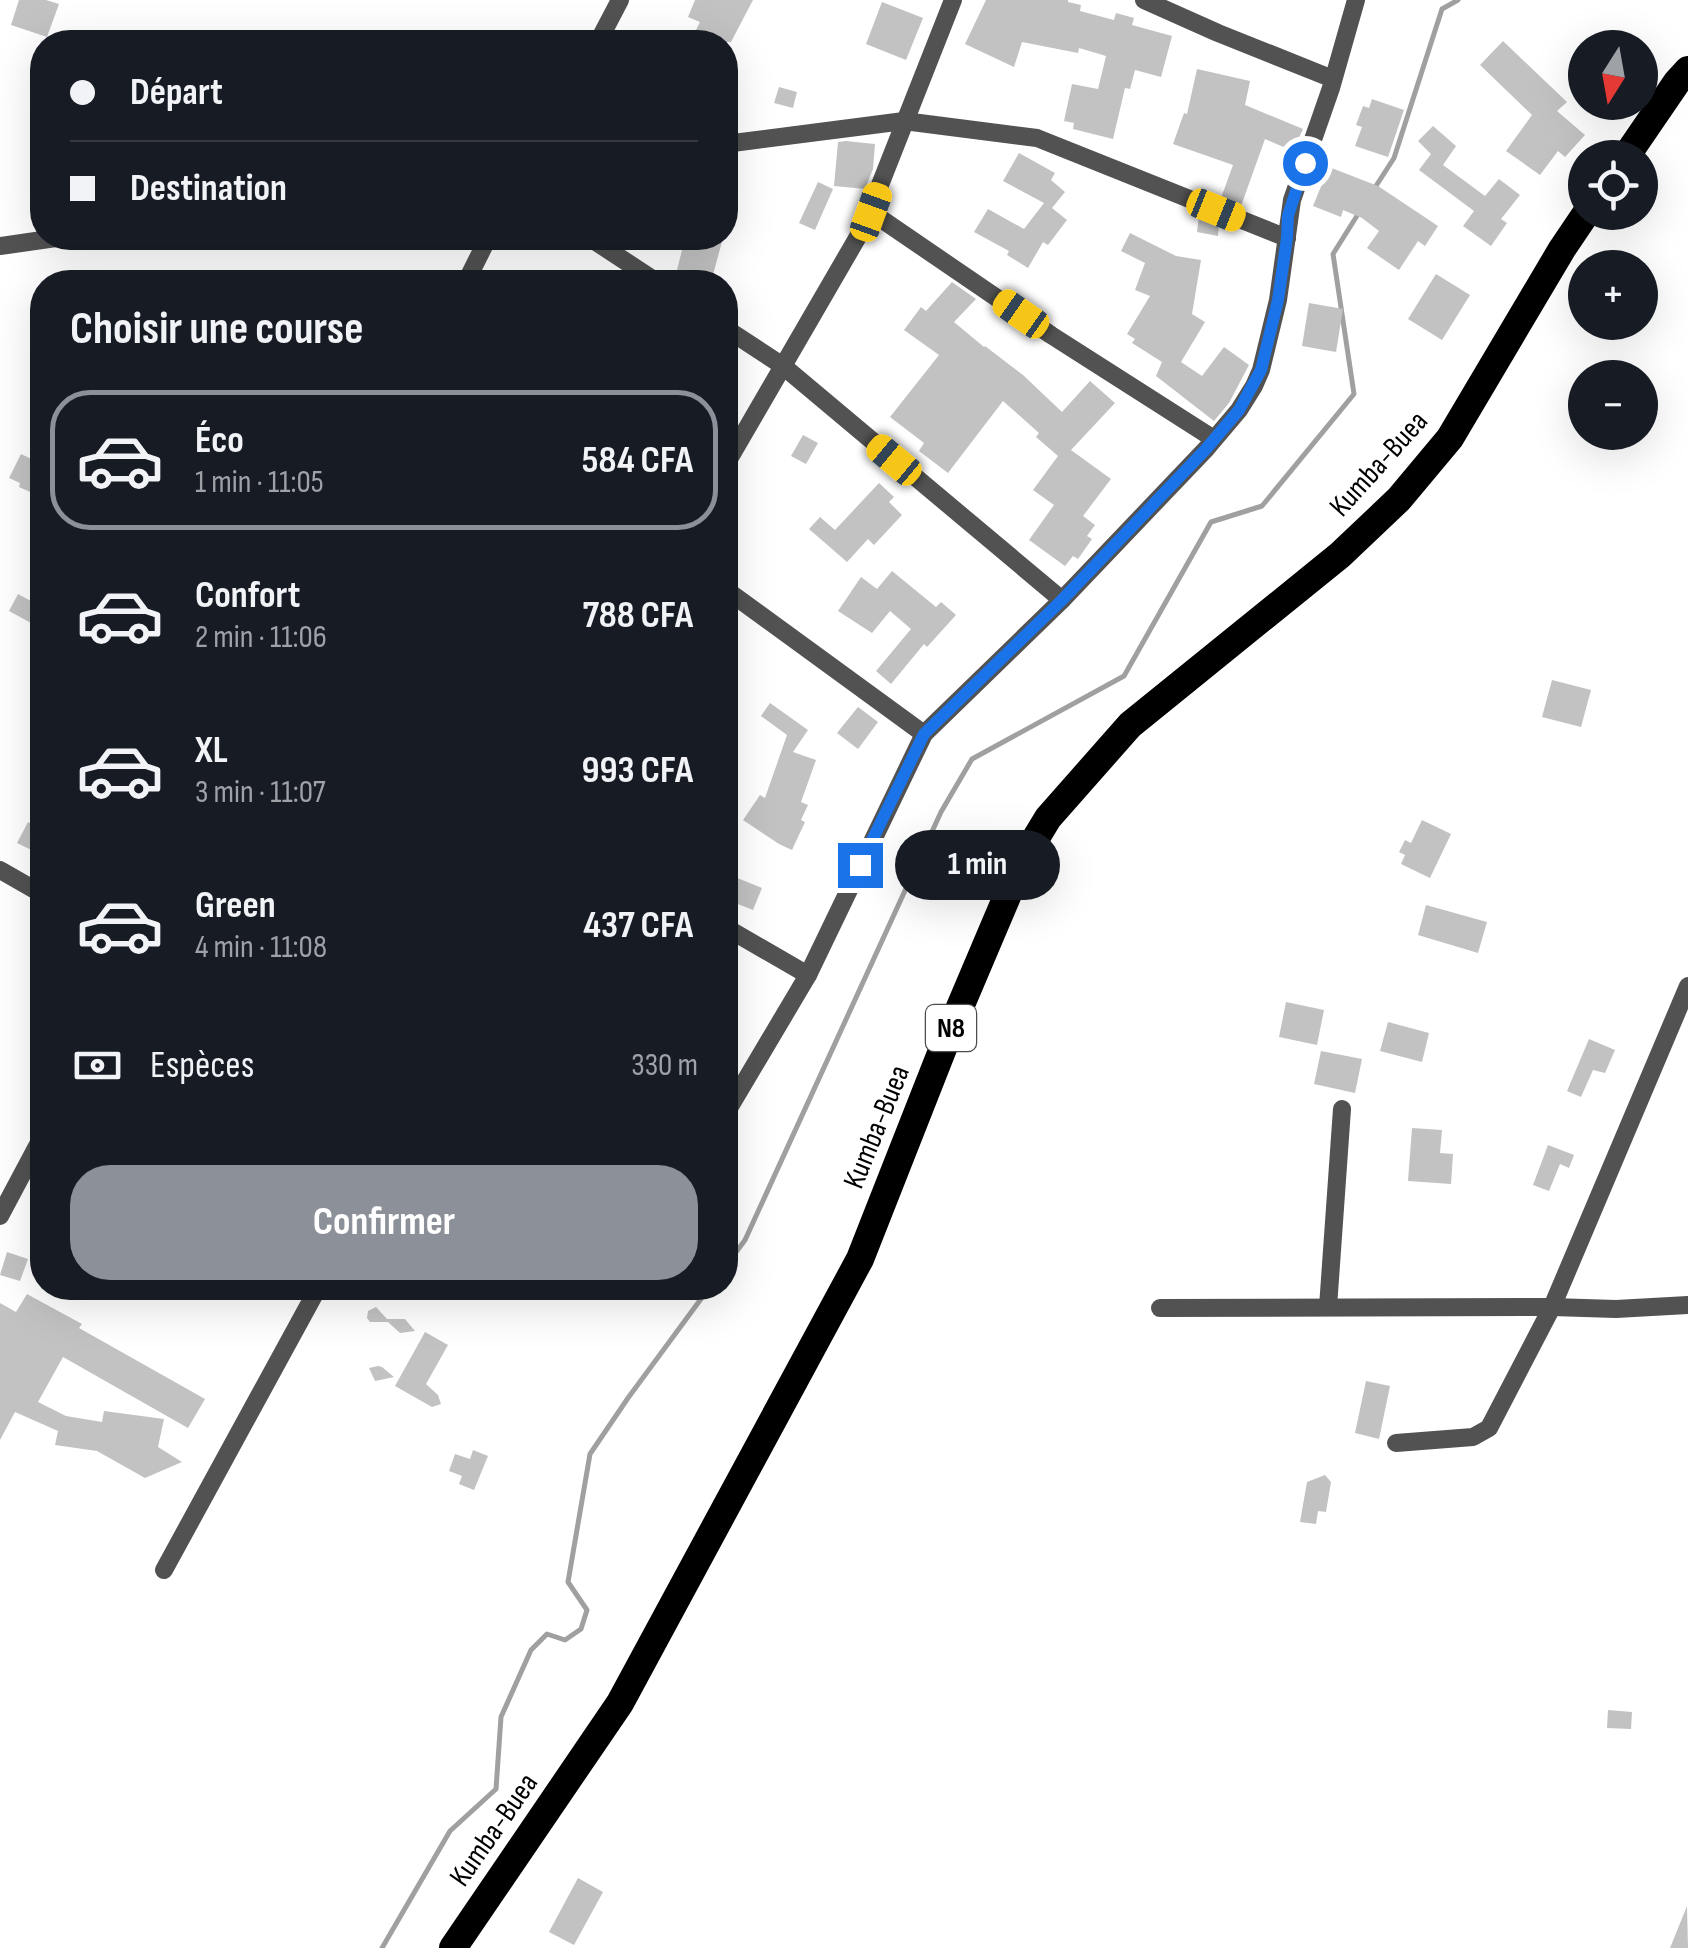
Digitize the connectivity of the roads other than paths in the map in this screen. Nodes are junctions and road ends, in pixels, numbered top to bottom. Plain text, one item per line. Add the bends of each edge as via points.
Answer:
1 (620, 0) edge
2 (953, 0) edge
3 (1144, 0) edge
4 (1356, 0) edge
5 (604, 30) edge
6 (1688, 70) edge
7 (1333, 79) junction
8 (904, 120) junction
9 (1637, 140) edge
10 (738, 142) edge
11 (871, 212) junction
12 (1575, 230) edge
13 (1287, 238) junction
14 (30, 242) edge
15 (0, 246) edge
16 (608, 250) edge
17 (639, 270) edge
18 (738, 337) edge
19 (783, 366) junction
20 (1214, 439) junction
21 (738, 444) edge
22 (738, 598) edge
23 (1062, 600) junction
24 (924, 734) junction
25 (0, 870) edge
26 (30, 887) edge
27 (738, 935) edge
28 (808, 975) junction
29 (1688, 986) edge
30 (738, 1093) edge
31 (1342, 1109) dead end
32 (30, 1160) edge
33 (0, 1216) edge
34 (311, 1300) edge
35 (1688, 1305) edge
36 (1328, 1307) junction
37 (1552, 1307) junction
38 (1160, 1308) dead end
39 (1396, 1443) dead end
40 (164, 1570) dead end
41 (452, 1948) edge

1 - 5 street
2 - 8 street
3 - 7 street
4 - 7 street
6 - 9 highway
7 - 13 street via 1292,200
8 - 10 street
8 - 11 street
8 - 13 street via 1037,138
11 - 19 street
11 - 20 street
12 - 41 highway, Kumba-Buea / N8 via 1450,438 1399,499 1130,725 1048,818 1022,861 860,1259 620,1703
13 - 20 street via 1261,370
14 - 15 street
16 - 17 street
18 - 19 street
19 - 21 street
19 - 23 street
20 - 23 street
22 - 24 street
23 - 24 street
24 - 28 street
25 - 26 street
27 - 28 street
28 - 30 street
29 - 37 street
31 - 36 street
32 - 33 street
34 - 40 street
35 - 37 street
36 - 37 street
36 - 38 street
37 - 39 street via 1489,1428 1472,1437

